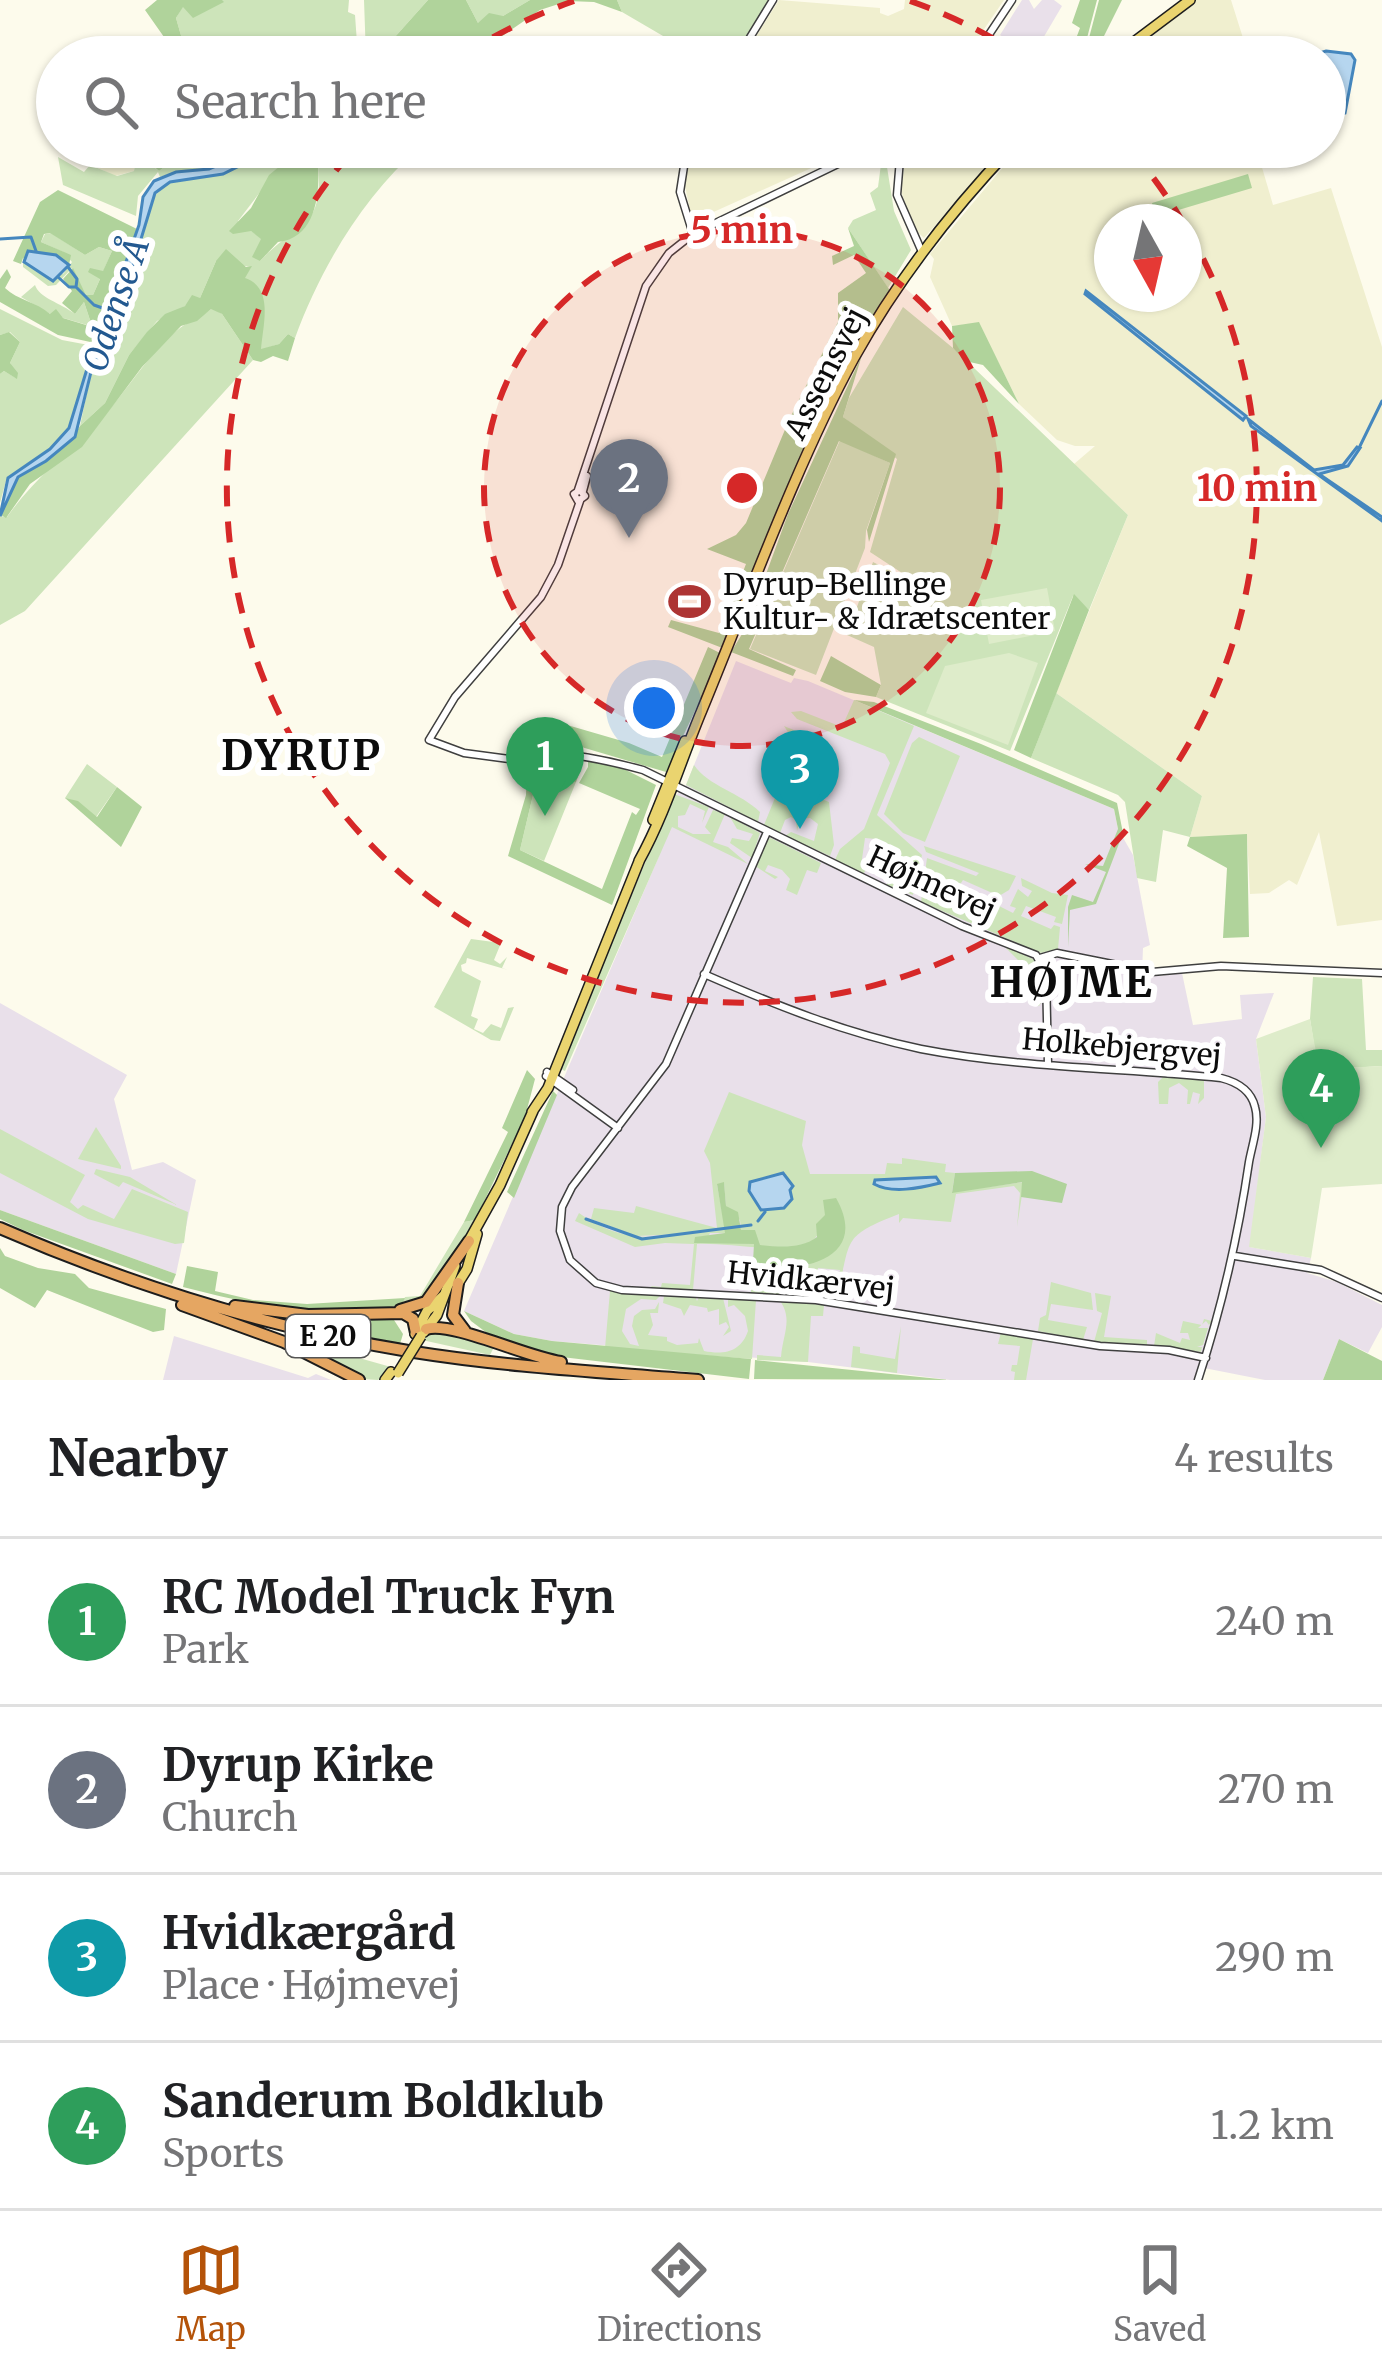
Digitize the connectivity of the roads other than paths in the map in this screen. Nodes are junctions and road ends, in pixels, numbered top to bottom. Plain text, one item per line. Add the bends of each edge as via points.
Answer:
1 (773, 0) edge
2 (1012, 0) edge
3 (1190, 0) edge
4 (750, 36) edge
5 (988, 36) edge
6 (1142, 36) edge
7 (684, 168) edge
8 (830, 168) edge
9 (899, 168) edge
10 (994, 168) edge
11 (693, 234) junction
12 (923, 250) junction
13 (670, 784) junction
14 (766, 832) junction
15 (639, 861) junction
16 (1041, 961) junction
17 (1382, 973) edge
18 (704, 974) junction
19 (1048, 1064) junction
20 (549, 1076) junction
21 (618, 1128) junction
22 (480, 1223) junction
23 (0, 1232) edge
24 (469, 1241) junction
25 (1235, 1256) junction
26 (99, 1269) junction
27 (458, 1283) junction
28 (444, 1296) junction
29 (1382, 1298) edge
30 (182, 1305) junction
31 (331, 1315) junction
32 (419, 1333) junction
33 (490, 1343) junction
34 (312, 1355) junction
35 (1205, 1358) junction
36 (393, 1377) edge
37 (671, 1378) edge
38 (350, 1380) edge
39 (359, 1380) edge
40 (612, 1380) edge
41 (698, 1380) edge
42 (1198, 1380) edge

1 - 4 street
2 - 5 street
3 - 6 main road
7 - 11 street via 680,192
8 - 11 street
9 - 12 street via 897,194
10 - 12 main road, Assensvej
11 - 13 street, Højmevej via 646,286 574,494 558,566 431,740 508,759 573,753
12 - 13 main road, Assensvej via 854,359
13 - 14 street, Højmevej
13 - 15 main road, Assensvej
13 - 15 main road, Assensvej
14 - 16 street, Højmevej
14 - 18 street, Hvidkærvej
15 - 20 main road, Assensvej
16 - 17 street via 1062,955 1152,972 1221,966
16 - 19 street
18 - 19 street, Holkebjergvej via 879,1040
18 - 21 street, Hvidkærvej via 666,1064
19 - 25 street, Holkebjergvej via 1221,1078 1245,1089 1257,1120
20 - 21 street
20 - 22 main road, Assensvej
21 - 35 street, Hvidkærvej via 572,1187 561,1215 570,1260 602,1285 816,1300
22 - 24 main road, Assensvej
22 - 27 main road, Assensvej
23 - 26 highway, E 20
23 - 30 highway, E 20
24 - 28 main road, Assensvej
24 - 31 highway via 421,1306
25 - 29 street via 1321,1270
25 - 35 street, Holkebjergvej
26 - 31 highway via 243,1308
26 - 37 highway, E 20 via 240,1315 376,1345
27 - 28 main road, Assensvej
27 - 33 highway via 455,1322
28 - 32 main road, Assensvej
30 - 34 highway
30 - 40 highway, E 20 via 375,1352
31 - 32 highway via 403,1313
32 - 33 highway via 445,1326
32 - 36 main road, Assensvej, bridge
33 - 37 highway
34 - 38 highway
34 - 39 highway
35 - 42 street, Holkebjergvej
37 - 41 highway, E 20

